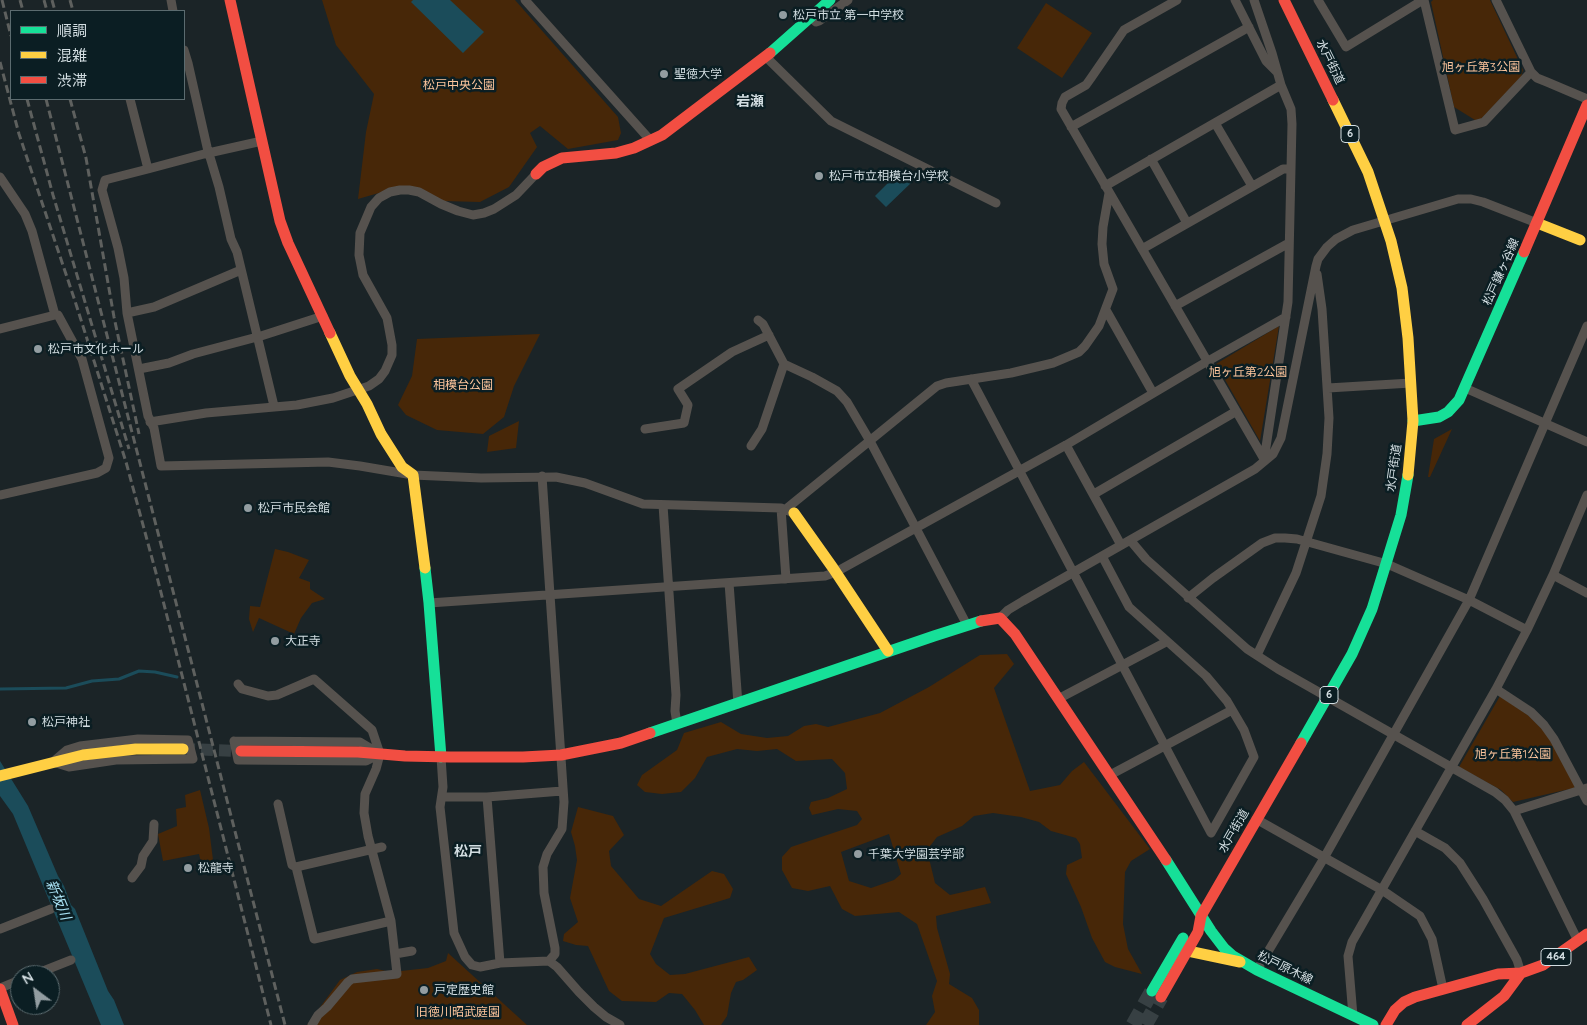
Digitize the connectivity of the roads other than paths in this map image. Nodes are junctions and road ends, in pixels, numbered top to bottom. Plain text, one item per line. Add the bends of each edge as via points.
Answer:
1 (230, 0) edge
2 (525, 0) edge
3 (830, 0) edge
4 (848, 0) edge
5 (1177, 0) edge
6 (1235, 0) edge
7 (1254, 0) edge
8 (1284, 0) edge
9 (1318, 0) edge
10 (1424, 0) edge
11 (1496, 0) edge
12 (810, 17) junction
13 (1248, 27) junction
14 (185, 54) edge
15 (766, 57) junction
16 (1531, 72) junction
17 (1279, 74) junction
18 (1281, 85) junction
19 (1587, 99) edge
20 (130, 100) edge
21 (1587, 105) edge
22 (1215, 123) junction
23 (1071, 127) junction
24 (262, 141) junction
25 (652, 141) junction
26 (209, 152) junction
27 (1151, 159) junction
28 (148, 169) junction
29 (1291, 169) junction
30 (536, 174) joint
31 (2, 182) edge
32 (1252, 186) junction
33 (1107, 189) junction
34 (996, 204) dead end
35 (1386, 221) junction
36 (1187, 223) junction
37 (1537, 223) junction
38 (1584, 241) edge
39 (1289, 242) junction
40 (1142, 249) junction
41 (1316, 266) junction
42 (241, 270) junction
43 (1175, 306) junction
44 (1106, 310) junction
45 (127, 313) junction
46 (55, 315) junction
47 (323, 316) junction
48 (1286, 317) junction
49 (758, 320) dead end
50 (1587, 326) edge
51 (0, 329) edge
52 (769, 335) junction
53 (257, 337) junction
54 (1206, 361) junction
55 (784, 364) junction
56 (139, 369) junction
57 (970, 379) junction
58 (1411, 383) junction
59 (1328, 388) junction
60 (1465, 388) junction
61 (358, 390) junction
62 (1153, 393) junction
63 (274, 406) junction
64 (1235, 412) junction
65 (1413, 421) junction
66 (150, 422) junction
67 (1545, 424) junction
68 (644, 429) dead end
69 (870, 441) junction
70 (1587, 442) edge
71 (1066, 445) junction
72 (750, 446) dead end
73 (1264, 461) junction
74 (1018, 471) junction
75 (413, 475) junction
76 (542, 476) junction
77 (1094, 494) junction
78 (0, 495) edge
79 (1587, 495) edge
80 (663, 505) junction
81 (787, 510) junction
82 (915, 528) junction
83 (1130, 540) junction
84 (1308, 542) junction
85 (1121, 546) junction
86 (1102, 556) junction
87 (1387, 564) junction
88 (836, 572) junction
89 (1073, 572) junction
90 (1553, 575) junction
91 (786, 579) junction
92 (729, 583) junction
93 (668, 587) junction
94 (1587, 593) edge
95 (550, 595) junction
96 (1188, 598) junction
97 (1469, 600) junction
98 (429, 603) junction
99 (1000, 618) junction
100 (967, 625) junction
101 (1527, 630) junction
102 (1166, 642) junction
103 (888, 651) junction
104 (1257, 656) junction
105 (1122, 664) junction
106 (238, 684) dead end
107 (1496, 689) junction
108 (1328, 696) junction
109 (1058, 699) junction
110 (738, 704) junction
111 (1232, 710) junction
112 (678, 724) junction
113 (1394, 733) junction
114 (1164, 745) junction
115 (183, 749) tunnel mouth
116 (241, 750) tunnel mouth
117 (380, 754) junction
118 (561, 754) junction
119 (441, 757) junction
120 (52, 762) junction
121 (1452, 767) junction
122 (4, 774) edge
123 (1110, 775) junction
124 (1584, 789) edge
125 (562, 791) junction
126 (443, 797) junction
127 (487, 797) junction
128 (1587, 801) edge
129 (278, 804) dead end
130 (1514, 811) junction
131 (1256, 819) junction
132 (154, 824) dead end
133 (1415, 831) junction
134 (378, 848) junction
135 (1324, 858) junction
136 (296, 867) junction
137 (132, 878) dead end
138 (1382, 890) junction
139 (51, 909) dead end
140 (1202, 916) junction
141 (391, 921) junction
142 (0, 928) edge
143 (1582, 938) edge
144 (412, 951) dead end
145 (1188, 951) junction
146 (395, 954) junction
147 (71, 960) dead end
148 (550, 961) junction
149 (1243, 962) junction
150 (500, 963) junction
151 (58, 965) edge
152 (1257, 970) junction
153 (1521, 973) junction
154 (0, 989) edge
155 (1444, 989) junction
156 (1353, 1016) junction
157 (13, 1025) edge
158 (312, 1025) edge
159 (620, 1025) edge
160 (1373, 1025) edge
161 (1386, 1025) edge
162 (1467, 1025) edge

1 - 24 main road
2 - 25 street
3 - 12 main road
4 - 12 street via 819,21
5 - 23 street via 1124,30 1086,85 1065,97 1061,109
6 - 13 street
7 - 17 street
8 - 35 main road, 水戸街道 / 6 via 1364,164
9 - 10 street via 1346,47
10 - 16 street via 1455,130 1484,122
11 - 16 street
12 - 15 main road
13 - 17 street via 1266,61
13 - 23 street
14 - 26 street
15 - 25 main road
15 - 34 street via 831,121
16 - 19 street
17 - 18 street
18 - 22 street
18 - 29 street via 1291,108
20 - 28 street
21 - 37 main road, 松戸鎌ヶ谷線
22 - 27 street
22 - 32 street
23 - 33 street
24 - 26 street
24 - 47 main road via 280,221
25 - 30 main road via 616,153 562,158
26 - 28 street
26 - 42 street
27 - 33 street
27 - 36 street
28 - 45 street via 105,180 102,190 118,248
29 - 32 street via 1283,169
29 - 39 street
30 - 61 street via 516,195 484,213 473,215 409,190 390,192 371,207 360,233 359,255 363,274 387,318 392,355 379,379
31 - 46 street via 25,214 32,231
32 - 36 street
33 - 40 street
33 - 44 street via 1102,244 1104,264 1113,289
35 - 37 street via 1458,199 1470,199
35 - 41 street via 1353,230 1336,239 1318,259
35 - 58 main road, 水戸街道 / 6 via 1402,288
36 - 40 street
37 - 38 main road
37 - 60 main road, 松戸鎌ヶ谷線
39 - 43 street
39 - 48 street
40 - 43 street
41 - 59 street
41 - 73 street via 1281,438 1273,454
42 - 45 street via 154,307
42 - 53 street
43 - 54 street
44 - 57 street via 1091,340 1079,352 1053,363
44 - 62 street
45 - 56 street
46 - 51 street
46 - 78 street via 58,315 82,359 108,453 108,464 97,473
47 - 53 street
47 - 61 main road
48 - 54 street
48 - 73 street
49 - 52 street
50 - 67 street
52 - 55 street
52 - 68 street via 732,352 678,389 688,405 684,422
53 - 56 street
53 - 63 street
54 - 62 street
54 - 64 street
55 - 69 street via 837,391
55 - 72 street via 762,429
56 - 66 street
57 - 69 street via 937,386
57 - 74 street
58 - 59 street
58 - 65 main road, 水戸街道 / 6
59 - 84 street via 1327,454 1321,496
60 - 65 main road, 松戸鎌ヶ谷線 via 1448,412 1431,420
60 - 67 street
61 - 63 street via 297,405
61 - 75 main road via 402,467
62 - 71 street
63 - 66 street
64 - 73 street
64 - 77 street
65 - 87 main road, 水戸街道 / 6 via 1401,516
66 - 75 street via 162,466 328,462
67 - 70 street
67 - 97 street
69 - 81 street
69 - 82 street
71 - 74 street
71 - 77 street
73 - 83 street
74 - 82 street
74 - 89 street
75 - 76 street
75 - 98 main road
76 - 80 street via 579,481 643,504
76 - 95 street
77 - 85 street
79 - 90 street
80 - 81 street
80 - 93 street
81 - 88 main road
81 - 91 street
82 - 88 street
82 - 100 street
83 - 85 street
83 - 96 street
84 - 87 street
84 - 96 street via 1285,538 1268,540
84 - 104 street
85 - 86 street
86 - 89 street
86 - 102 street via 1129,607
87 - 97 street
87 - 108 main road, 水戸街道 / 6 via 1363,630
88 - 91 street
88 - 103 main road
89 - 99 street via 1010,608
89 - 105 street
90 - 94 street
90 - 101 street
91 - 92 street
92 - 93 street
92 - 110 street
93 - 95 street
93 - 112 street
95 - 98 street
95 - 118 street
96 - 104 street
97 - 101 street
97 - 113 street
98 - 119 main road
99 - 100 main road
99 - 109 main road, 松戸原木線 via 1015,634
100 - 103 main road
101 - 107 street
102 - 105 street
102 - 111 street via 1206,676
103 - 110 main road
104 - 108 street
105 - 109 street
105 - 114 street
106 - 117 street via 242,689 277,696 314,679 372,730
107 - 121 street
107 - 124 street via 1531,712 1544,725
108 - 113 street
108 - 131 main road, 水戸街道 / 6
109 - 123 main road, 松戸原木線
110 - 112 main road
111 - 114 street
111 - 114 street via 1254,756 1212,833
112 - 118 main road via 621,743
113 - 121 street
113 - 135 street
114 - 123 street
115 - 120 main road via 136,749
116 - 117 main road
117 - 117 street via 360,742 234,741 238,760 366,761
117 - 119 main road
117 - 134 street via 364,804 365,824
118 - 119 main road
118 - 125 street
119 - 126 street
120 - 120 street via 69,767 116,760 193,760 188,740 145,739 80,746 67,750
120 - 122 main road
121 - 130 street via 1495,792
121 - 133 street
123 - 140 main road, 松戸原木線
124 - 128 street
124 - 130 street
125 - 127 street
125 - 148 street via 562,829 547,854 543,872 555,948
126 - 127 street
126 - 150 street via 440,807 456,939 472,965 480,968
127 - 150 street
129 - 136 street via 292,865
130 - 143 street
131 - 135 street
131 - 140 main road, 水戸街道 / 6
132 - 137 street via 153,841
133 - 138 street
133 - 153 street via 1445,848 1460,863 1517,960
134 - 136 street
134 - 141 street
135 - 138 street
135 - 152 street
136 - 141 street via 314,939
138 - 155 street via 1420,916 1432,939
138 - 156 street via 1352,942 1348,956
139 - 142 street
140 - 145 main road, 水戸街道 / 6
140 - 145 main road, 水戸街道 / 6 via 1191,925 1157,994
140 - 149 main road, 松戸原木線 via 1224,948
141 - 146 street
143 - 153 main road, 464 via 1544,965
144 - 146 street
145 - 149 main road
146 - 158 street via 397,974 352,979
147 - 151 street
148 - 150 street
148 - 159 street via 594,1007
149 - 152 main road, 松戸原木線
152 - 156 main road, 松戸原木線
153 - 155 main road via 1498,974
153 - 162 main road via 1504,996
154 - 157 main road
155 - 161 main road via 1404,1002
156 - 160 main road, 松戸原木線

